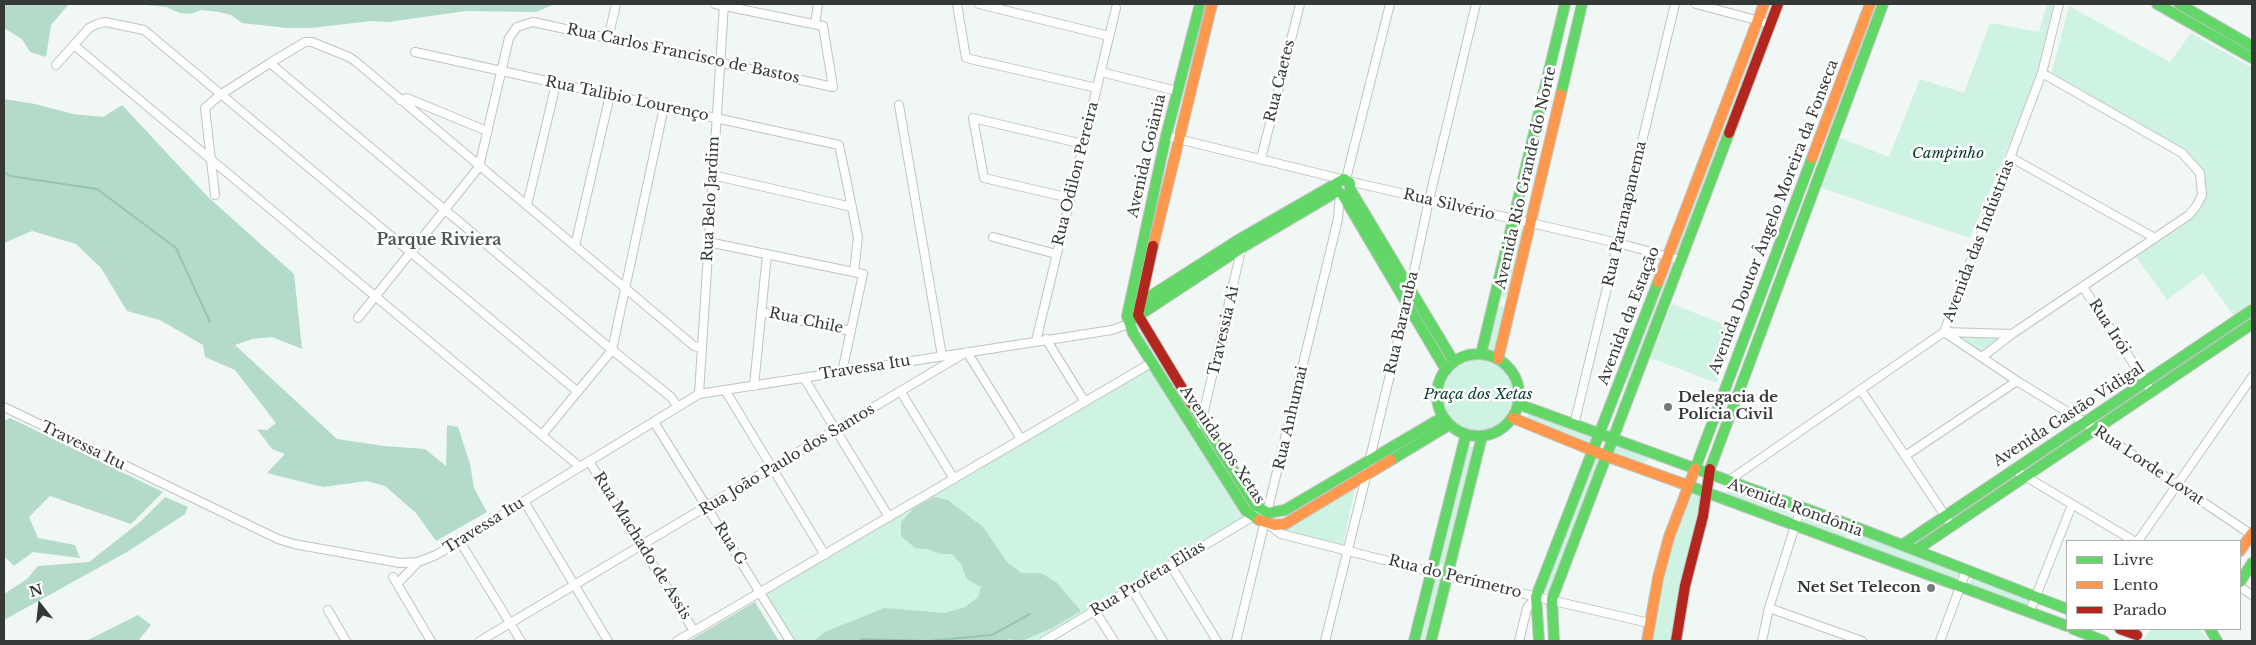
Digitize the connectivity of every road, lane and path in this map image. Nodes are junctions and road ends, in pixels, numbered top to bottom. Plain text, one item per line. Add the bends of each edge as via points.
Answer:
1 (616, 4) edge
2 (716, 4) edge
3 (818, 4) edge
4 (957, 4) edge
5 (979, 4) edge
6 (1200, 4) edge
7 (1212, 4) edge
8 (1300, 4) edge
9 (1390, 4) edge
10 (1476, 4) edge
11 (1565, 4) edge
12 (1582, 4) edge
13 (1675, 4) edge
14 (1696, 4) edge
15 (1764, 4) edge
16 (1778, 4) edge
17 (1870, 4) edge
18 (1883, 4) edge
19 (2059, 4) edge
20 (2157, 4) edge
21 (2179, 4) edge
22 (724, 5) edge
23 (1116, 8) dead end
24 (1758, 19) junction
25 (815, 24) junction
26 (1771, 24) junction
27 (1109, 36) junction
28 (608, 39) junction
29 (75, 46) junction
30 (2252, 46) edge
31 (414, 52) dead end
32 (2252, 58) edge
33 (270, 63) junction
34 (720, 64) junction
35 (56, 65) dead end
36 (500, 72) junction
37 (1101, 72) junction
38 (2042, 73) junction
39 (556, 84) junction
40 (1097, 88) junction
41 (1177, 91) junction
42 (220, 95) junction
43 (610, 95) junction
44 (400, 100) junction
45 (899, 105) dead end
46 (664, 107) junction
47 (715, 118) junction
48 (487, 131) junction
49 (1166, 136) junction
50 (1821, 136) junction
51 (1180, 138) junction
52 (1832, 140) junction
53 (1083, 144) junction
54 (2010, 157) junction
55 (211, 158) junction
56 (1261, 159) junction
57 (479, 167) junction
58 (712, 175) junction
59 (1343, 186) junction
60 (215, 195) dead end
61 (1070, 198) junction
62 (1429, 200) junction
63 (528, 205) junction
64 (852, 207) junction
65 (444, 211) junction
66 (1515, 220) junction
67 (1531, 223) junction
68 (993, 237) dead end
69 (2155, 238) junction
70 (708, 242) junction
71 (1240, 244) junction
72 (1618, 244) junction
73 (575, 246) junction
74 (410, 253) junction
75 (766, 254) junction
76 (1056, 254) junction
77 (1668, 256) junction
78 (1680, 260) junction
79 (854, 272) junction
80 (1771, 287) junction
81 (2083, 287) junction
82 (626, 288) junction
83 (1143, 288) junction
84 (1410, 288) junction
85 (1156, 291) junction
86 (376, 296) junction
87 (1495, 299) junction
88 (1513, 303) junction
89 (1139, 304) junction
90 (1407, 304) junction
91 (2252, 310) edge
92 (761, 312) junction
93 (1138, 315) junction
94 (358, 318) dead end
95 (1128, 320) junction
96 (2252, 324) edge
97 (851, 331) junction
98 (1944, 332) junction
99 (2012, 334) junction
100 (1046, 339) junction
101 (1036, 341) junction
102 (702, 348) junction
103 (612, 350) junction
104 (967, 352) junction
105 (1481, 354) junction
106 (1738, 355) junction
107 (942, 356) junction
108 (1982, 357) junction
109 (1498, 359) junction
110 (1749, 359) junction
111 (1454, 362) junction
112 (1151, 363) junction
113 (1446, 370) junction
114 (842, 372) junction
115 (2252, 377) edge
116 (804, 378) junction
117 (2017, 381) junction
118 (754, 386) junction
119 (2149, 387) junction
120 (725, 390) junction
121 (1861, 390) junction
122 (578, 392) junction
123 (901, 392) junction
124 (699, 394) junction
125 (1085, 402) junction
126 (1518, 404) junction
127 (4, 407) edge
128 (678, 407) junction
129 (1513, 418) junction
130 (1446, 421) junction
131 (654, 422) junction
132 (2084, 422) junction
133 (1203, 423) junction
134 (1574, 425) junction
135 (836, 430) junction
136 (1192, 430) junction
137 (2095, 430) junction
138 (1466, 434) junction
139 (542, 435) junction
140 (1600, 435) junction
141 (1482, 436) junction
142 (1021, 439) junction
143 (1612, 439) junction
144 (1594, 452) junction
145 (1606, 456) junction
146 (1906, 456) junction
147 (589, 461) junction
148 (1369, 462) junction
149 (580, 467) junction
150 (772, 468) junction
151 (1694, 469) junction
152 (2013, 469) junction
153 (1367, 474) junction
154 (1708, 474) junction
155 (2025, 478) junction
156 (954, 479) junction
157 (1728, 480) junction
158 (2176, 485) junction
159 (1688, 486) junction
160 (1706, 492) junction
161 (524, 501) junction
162 (2072, 505) junction
163 (706, 507) junction
164 (1801, 507) junction
165 (1265, 515) junction
166 (1945, 516) junction
167 (889, 517) junction
168 (1253, 518) junction
169 (1795, 524) junction
170 (1853, 526) junction
171 (1952, 526) junction
172 (2252, 534) edge
173 (459, 540) junction
174 (2132, 540) edge
175 (2139, 540) edge
176 (1847, 543) junction
177 (1902, 544) junction
178 (640, 546) junction
179 (1348, 550) junction
180 (1916, 550) junction
181 (2241, 550) edge
182 (825, 554) junction
183 (418, 562) junction
184 (2252, 564) edge
185 (1172, 566) junction
186 (1966, 571) junction
187 (1432, 572) junction
188 (1447, 576) junction
189 (2241, 580) edge
190 (575, 585) junction
191 (1961, 585) junction
192 (1132, 589) junction
193 (2241, 589) edge
194 (760, 593) junction
195 (2252, 595) edge
196 (1536, 597) junction
197 (2035, 597) junction
198 (1552, 599) junction
199 (1769, 608) junction
200 (2066, 609) edge
201 (328, 610) dead end
202 (1095, 611) junction
203 (2030, 611) junction
204 (1649, 622) junction
205 (510, 624) junction
206 (2066, 626) edge
207 (2076, 630) edge
208 (2123, 630) edge
209 (2211, 630) edge
210 (694, 631) junction
211 (2138, 635) edge
212 (346, 641) edge
213 (431, 641) edge
214 (480, 641) edge
215 (521, 641) edge
216 (608, 641) edge
217 (677, 641) edge
218 (790, 641) edge
219 (1044, 641) edge
220 (1114, 641) edge
221 (1163, 641) edge
222 (1217, 641) edge
223 (1236, 641) edge
224 (1325, 641) edge
225 (1414, 641) edge
226 (1430, 641) edge
227 (1519, 641) edge
228 (1539, 641) edge
229 (1554, 641) edge
230 (1646, 641) edge
231 (1676, 641) edge
232 (1762, 641) edge
233 (1862, 641) edge
234 (1940, 641) edge
235 (2104, 641) edge
236 (2218, 641) edge

1 - 28 street
2 - 22 street
3 - 25 street
4 - 40 street via 966,58
5 - 27 street
6 - 41 street, Avenida Goiânia
7 - 51 street, Avenida Goiânia
8 - 56 street, Rua Caetes
9 - 59 street, Rua Anhumai
10 - 62 street, Rua Bararuba
11 - 66 street, Avenida Rio Grande do Norte
12 - 67 street, Avenida Rio Grande do Norte
13 - 72 street, Rua Paranapanema
14 - 24 street
15 - 24 street, Avenida da Estação
16 - 26 street, Avenida da Estação
17 - 50 street, Avenida Doutor Ângelo Moreira da Fonseca
18 - 52 street, Avenida Doutor Ângelo Moreira da Fonseca
19 - 38 street, Avenida das Indústrias
20 - 32 street
21 - 30 street
22 - 25 street
22 - 34 street, Rua Belo Jardim
23 - 27 street, Rua Odilon Pereira
24 - 26 street
24 - 77 street, Avenida da Estação
25 - 34 street, Rua Carlos Francisco de Bastos via 823,26 833,87
26 - 78 street, Avenida da Estação
27 - 37 street, Rua Odilon Pereira
28 - 34 street, Rua Carlos Francisco de Bastos
28 - 36 street, Rua Carlos Francisco de Bastos via 533,22 517,27 509,38
29 - 35 street
29 - 42 street via 89,28 105,22 144,30
29 - 55 street
31 - 36 street, Rua Talibio Lourenço
33 - 42 street
33 - 44 street via 305,42 312,42 349,57
33 - 65 street
34 - 47 street, Rua Belo Jardim
36 - 39 street, Rua Talibio Lourenço
36 - 48 street
37 - 40 street, Rua Odilon Pereira
37 - 41 street
38 - 54 street, Avenida das Indústrias
38 - 69 street via 2174,147 2198,168 2203,189 2198,205
39 - 43 street, Rua Talibio Lourenço
39 - 63 street
40 - 53 street, Rua Odilon Pereira
41 - 49 street, Avenida Goiânia
42 - 55 street via 205,108
42 - 74 street
43 - 46 street, Rua Talibio Lourenço
43 - 73 street
44 - 48 street via 407,98
44 - 57 street
45 - 107 street
46 - 47 street, Rua Talibio Lourenço
46 - 82 street
47 - 58 street, Rua Belo Jardim
47 - 64 street, Rua Talibio Lourenço via 839,145
48 - 57 street
49 - 51 street, Rua Silvério
49 - 95 street, Avenida Goiânia
50 - 52 street
50 - 80 street, Avenida Doutor Ângelo Moreira da Fonseca
51 - 56 street, Rua Silvério
51 - 83 street, Avenida Goiânia
52 - 80 street, Avenida Doutor Ângelo Moreira da Fonseca
53 - 61 street, Rua Odilon Pereira
53 - 61 street via 972,118 984,178
54 - 69 street
54 - 98 street, Avenida das Indústrias
55 - 60 street
55 - 86 street
56 - 59 street, Rua Silvério
57 - 63 street
57 - 65 street
58 - 64 street
58 - 70 street, Rua Belo Jardim
59 - 62 street, Rua Silvério
59 - 71 street
59 - 84 street
59 - 90 street
59 - 165 street, Rua Anhumai via 1338,219
61 - 76 street, Rua Odilon Pereira
62 - 66 street, Rua Silvério
62 - 84 street, Rua Bararuba
63 - 73 street
64 - 79 street via 859,244
65 - 74 street
65 - 103 street
66 - 67 street, Rua Silvério
66 - 87 street, Avenida Rio Grande do Norte
67 - 72 street, Rua Silvério
67 - 88 street, Avenida Rio Grande do Norte
68 - 76 street
69 - 81 street
70 - 75 street
70 - 102 street, Rua Belo Jardim
71 - 85 street
71 - 93 street
71 - 133 street, Travessia Ai
72 - 77 street, Rua Silvério
72 - 134 street, Rua Paranapanema
73 - 82 street
74 - 86 street
74 - 122 street
75 - 79 street
75 - 92 street
76 - 101 street, Rua Odilon Pereira
77 - 78 street, Rua Silvério
77 - 140 street, Avenida da Estação
78 - 143 street, Avenida da Estação
79 - 97 street via 863,274
80 - 106 street, Avenida Doutor Ângelo Moreira da Fonseca
80 - 110 street, Avenida Doutor Ângelo Moreira da Fonseca
81 - 99 street
81 - 119 street, Rua Irói
82 - 102 street via 694,346
82 - 103 street
83 - 85 street
83 - 89 street, Avenida Goiânia
84 - 90 street, Rua Bararuba
84 - 111 street
85 - 89 street
86 - 94 street
86 - 139 street
87 - 88 street
87 - 105 street, Avenida Rio Grande do Norte
88 - 109 street, Avenida Rio Grande do Norte
89 - 93 street
89 - 95 street
90 - 113 street
90 - 148 street, Rua Bararuba
91 - 119 street, Avenida Gastão Vidigal
92 - 97 street, Rua Chile
92 - 118 street
93 - 95 street
93 - 133 street, Avenida dos Xetas
95 - 100 street, Rua João Paulo dos Santos via 1112,330
95 - 112 street, Avenida dos Xetas
96 - 119 street, Avenida Gastão Vidigal
97 - 114 street
98 - 99 street
98 - 108 street, Rua Lorde Lovat
98 - 121 street, Avenida das Indústrias
99 - 108 street
100 - 101 street, Rua João Paulo dos Santos
100 - 125 street
101 - 104 street, Rua João Paulo dos Santos
102 - 124 street, Rua Belo Jardim
103 - 122 street
103 - 128 street via 672,398
104 - 107 street, Travessa Itu
104 - 123 street, Rua João Paulo dos Santos
104 - 142 street
105 - 109 street
105 - 111 street via 1462,357
106 - 110 street
106 - 151 street, Avenida Doutor Ângelo Moreira da Fonseca
107 - 114 street, Travessa Itu
108 - 117 street, Rua Lorde Lovat
109 - 126 street via 1510,369 1517,382
110 - 154 street, Avenida Doutor Ângelo Moreira da Fonseca
111 - 113 street
112 - 125 street
112 - 136 street, Avenida dos Xetas
113 - 130 street via 1437,393
114 - 116 street, Travessa Itu
115 - 158 street
116 - 118 street, Travessa Itu
116 - 135 street
117 - 132 street, Rua Lorde Lovat
117 - 146 street
118 - 120 street, Travessa Itu
119 - 132 street, Avenida Gastão Vidigal
119 - 137 street, Avenida Gastão Vidigal
120 - 124 street, Travessa Itu
120 - 150 street
121 - 146 street
121 - 157 street, Avenida das Indústrias
122 - 139 street
123 - 135 street, Rua João Paulo dos Santos
123 - 156 street
124 - 128 street, Travessa Itu
125 - 142 street
126 - 129 street
126 - 134 street, Avenida Rondônia
127 - 183 street, Travessa Itu via 278,539 400,563
128 - 131 street, Travessa Itu
129 - 141 street via 1496,432
129 - 144 street, Avenida Rondônia
130 - 138 street
130 - 148 street, Avenida dos Xetas
130 - 153 street, Avenida dos Xetas
131 - 147 street, Travessa Itu
131 - 163 street, Rua G
132 - 137 street, Rua Lorde Lovat
132 - 152 street, Avenida Gastão Vidigal
133 - 136 street
133 - 165 street, Avenida dos Xetas
134 - 140 street, Avenida Rondônia
135 - 150 street, Rua João Paulo dos Santos
135 - 167 street
136 - 168 street, Avenida dos Xetas
137 - 155 street, Avenida Gastão Vidigal
137 - 158 street, Rua Lorde Lovat
138 - 141 street
138 - 187 street
139 - 149 street
140 - 143 street, Avenida Rondônia
140 - 144 street, Avenida da Estação
141 - 188 street
142 - 156 street
143 - 145 street, Avenida da Estação
143 - 151 street, Avenida Rondônia
144 - 145 street, Avenida Rondônia
144 - 196 street, Avenida da Estação
145 - 159 street, Avenida Rondônia
145 - 198 street, Avenida da Estação
146 - 166 street
147 - 149 street, Travessa Itu
147 - 178 street, Rua Machado de Assis
148 - 153 street, Rua Bararuba
148 - 165 street, Avenida dos Xetas via 1285,510
149 - 161 street, Travessa Itu
150 - 163 street, Rua João Paulo dos Santos
150 - 182 street
151 - 154 street, Avenida Rondônia
151 - 159 street, Avenida Doutor Ângelo Moreira da Fonseca
152 - 155 street
152 - 166 street, Avenida Gastão Vidigal
153 - 165 street, Avenida dos Xetas via 1285,524 1275,525
153 - 179 street, Rua Bararuba
154 - 157 street, Avenida Rondônia
154 - 160 street, Avenida Doutor Ângelo Moreira da Fonseca
155 - 162 street
155 - 171 street, Avenida Gastão Vidigal
156 - 167 street
157 - 164 street, Avenida Rondônia
158 - 172 street, Rua Lorde Lovat
158 - 175 street
159 - 160 street, Avenida Rondônia
159 - 204 street, Avenida Doutor Ângelo Moreira da Fonseca via 1669,536
160 - 169 street, Avenida Rondônia
160 - 231 street, Avenida Doutor Ângelo Moreira da Fonseca
161 - 173 street, Travessa Itu
161 - 190 street
162 - 174 street
162 - 197 street
163 - 178 street, Rua João Paulo dos Santos
163 - 194 street, Rua G
164 - 169 street
164 - 170 street, Avenida Rondônia
165 - 168 street, Avenida dos Xetas
165 - 179 street, Rua do Perímetro via 1281,534
165 - 223 street, Rua Anhumai
166 - 171 street
166 - 177 street, Avenida Gastão Vidigal
167 - 182 street
168 - 185 street, Rua Profeta Elias
169 - 176 street, Avenida Rondônia
169 - 199 street
170 - 176 street
170 - 177 street, Avenida Rondônia
171 - 180 street, Avenida Gastão Vidigal
172 - 181 street
173 - 183 street, Travessa Itu
173 - 205 street
176 - 191 street, Avenida Rondônia
177 - 180 street, Avenida Rondônia
178 - 190 street, Rua João Paulo dos Santos
178 - 210 street, Rua Machado de Assis
179 - 187 street, Rua do Perímetro
179 - 224 street, Rua Bararuba
180 - 186 street, Avenida Rondônia
182 - 194 street
183 - 213 street via 395,580
184 - 189 street
185 - 192 street, Rua Profeta Elias
185 - 222 street
186 - 191 street
186 - 197 street, Avenida Rondônia
187 - 188 street, Rua do Perímetro
187 - 225 street
188 - 196 street, Rua do Perímetro
188 - 226 street
190 - 205 street, Rua João Paulo dos Santos
190 - 216 street
191 - 203 street, Avenida Rondônia
191 - 234 street
192 - 202 street, Rua Profeta Elias
192 - 221 street
193 - 195 street
194 - 210 street
194 - 218 street, Rua G
196 - 198 street, Rua do Perímetro
196 - 227 street via 1527,608
196 - 228 street, Avenida da Estação
197 - 200 street, Avenida Rondônia
197 - 203 street
198 - 204 street, Rua do Perímetro
198 - 229 street, Avenida da Estação
199 - 232 street
199 - 233 street
201 - 212 street
202 - 219 street, Rua Profeta Elias
202 - 220 street
203 - 206 street, Avenida Rondônia
204 - 230 street, Avenida Doutor Ângelo Moreira da Fonseca
205 - 214 street, Rua João Paulo dos Santos
205 - 215 street
207 - 235 street
208 - 211 street
209 - 236 street
210 - 217 street

